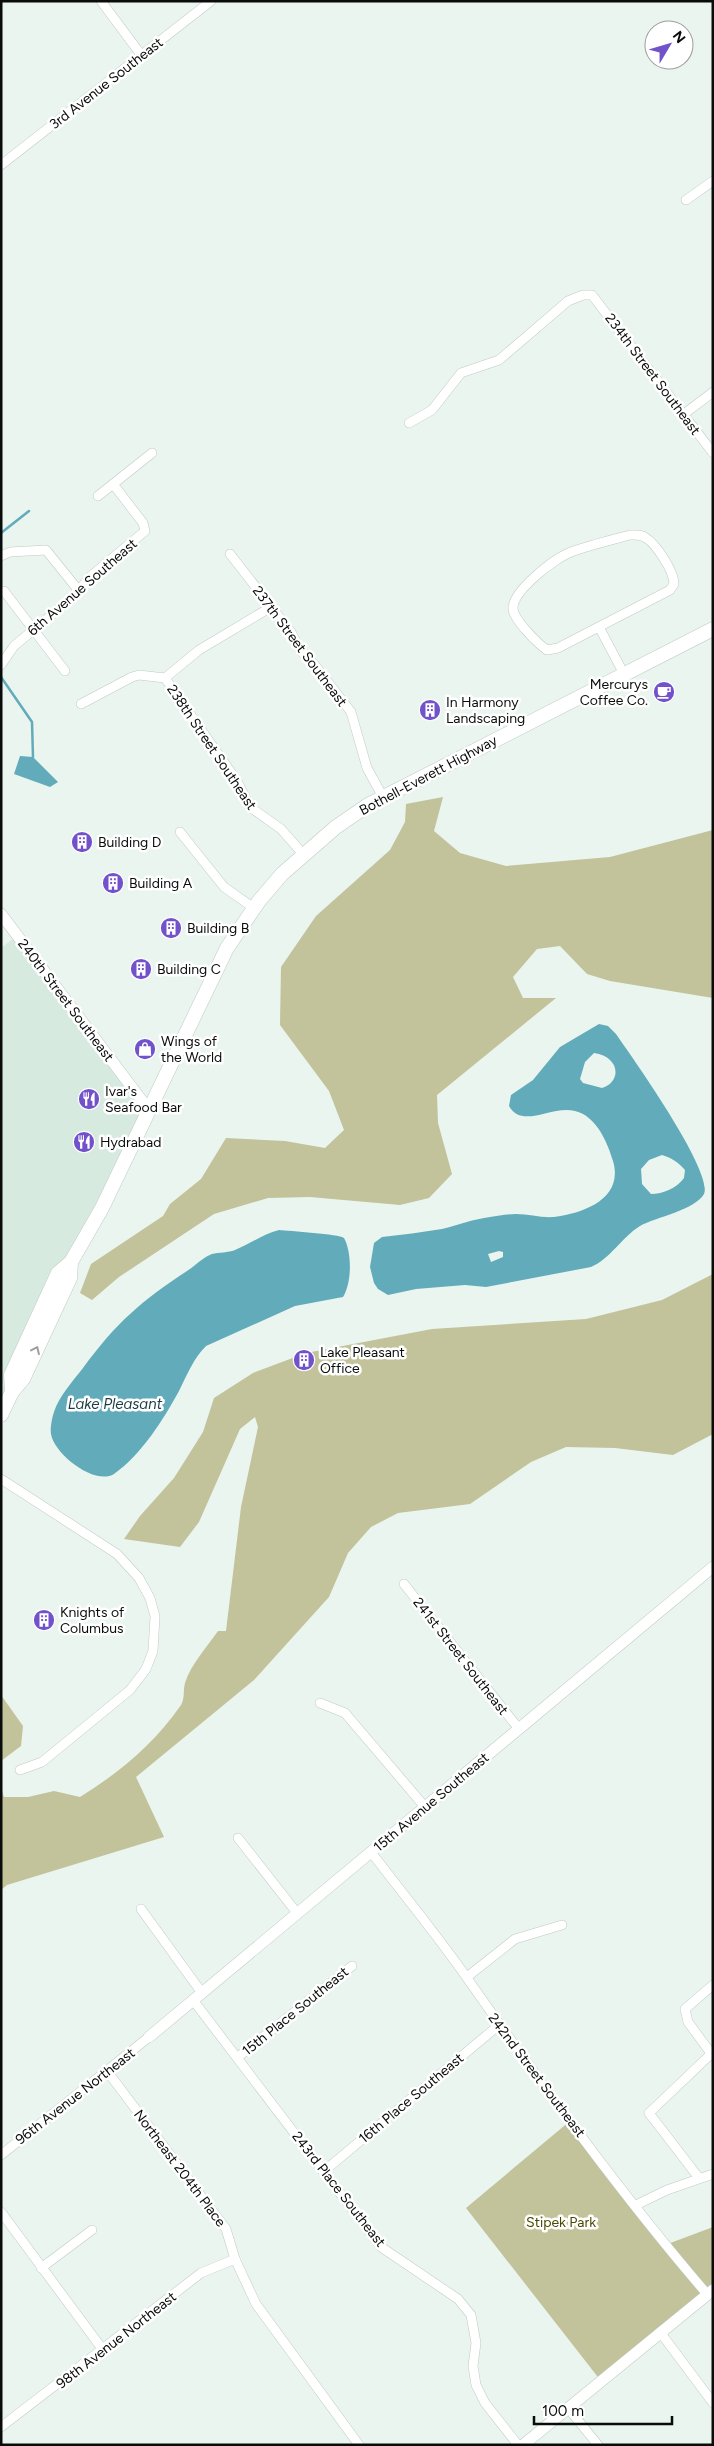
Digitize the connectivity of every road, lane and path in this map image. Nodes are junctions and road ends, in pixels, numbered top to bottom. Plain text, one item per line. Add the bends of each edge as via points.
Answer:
1 (101, 1) edge
2 (211, 1) edge
3 (142, 56) junction
4 (1, 165) edge
5 (713, 181) edge
6 (686, 200) dead end
7 (713, 392) edge
8 (684, 414) junction
9 (408, 422) dead end
10 (152, 453) dead end
11 (713, 453) edge
12 (113, 484) junction
13 (98, 496) dead end
14 (230, 554) dead end
15 (1, 556) edge
16 (79, 590) junction
17 (4, 592) dead end
18 (271, 607) junction
19 (599, 627) junction
20 (713, 629) edge
21 (34, 630) junction
22 (1, 665) edge
23 (65, 671) dead end
24 (624, 674) junction
25 (165, 678) junction
26 (81, 704) dead end
27 (383, 797) junction
28 (180, 832) dead end
29 (303, 854) junction
30 (254, 908) junction
31 (1, 914) edge
32 (149, 1110) junction
33 (1, 1415) edge
34 (1, 1479) edge
35 (713, 1567) edge
36 (404, 1584) dead end
37 (320, 1703) dead end
38 (519, 1729) junction
39 (20, 1770) dead end
40 (425, 1807) junction
41 (238, 1838) dead end
42 (371, 1852) junction
43 (141, 1909) dead end
44 (297, 1914) junction
45 (562, 1925) dead end
46 (352, 1966) dead end
47 (466, 1977) junction
48 (713, 1985) edge
49 (198, 1996) junction
50 (499, 2025) junction
51 (149, 2037) joint
52 (712, 2055) edge
53 (238, 2057) junction
54 (107, 2071) junction
55 (1, 2155) edge
56 (323, 2172) junction
57 (713, 2174) edge
58 (699, 2178) junction
59 (636, 2206) junction
60 (1, 2212) edge
61 (92, 2230) dead end
62 (235, 2259) junction
63 (41, 2268) junction
64 (710, 2292) edge
65 (660, 2332) junction
66 (103, 2350) junction
67 (713, 2403) edge
68 (568, 2408) junction
69 (2, 2428) edge
70 (359, 2445) edge
71 (518, 2445) edge
72 (523, 2445) edge
73 (598, 2445) edge

1 - 3 street
2 - 3 street, 3rd Avenue Southeast
3 - 4 street, 3rd Avenue Southeast
5 - 6 street
7 - 8 street
8 - 9 street, 234th Street Southeast via 592,295 583,295 568,301 500,360 461,373 432,410
8 - 11 street, 234th Street Southeast
10 - 12 street
12 - 13 street
12 - 16 street, 6th Avenue Southeast via 144,523 145,531
14 - 18 street, 237th Street Southeast
15 - 16 street via 24,550 46,550
16 - 21 street, 6th Avenue Southeast
17 - 21 street
18 - 25 street via 199,650
18 - 27 street, 237th Street Southeast via 291,632 300,650 351,712 367,768
19 - 19 street via 670,590 674,584 674,576 648,539 640,535 622,537 560,557 519,592 514,602 513,612 537,643 547,650 558,648
19 - 24 street
20 - 24 main road, Bothell-Everett Highway
21 - 22 street, 6th Avenue Southeast via 14,646
21 - 23 street
24 - 27 main road, Bothell-Everett Highway
25 - 26 street via 139,675
25 - 29 street, 238th Street Southeast via 237,781 250,807 281,829
27 - 29 main road, Bothell-Everett Highway via 336,827
28 - 30 street via 224,887
29 - 30 main road, Bothell-Everett Highway
30 - 32 main road, Bothell-Everett Highway via 228,948
31 - 32 street, 240th Street Southeast
32 - 33 main road, Bothell-Everett Highway via 102,1208 71,1262 58,1272 11,1375 12,1392
34 - 39 street via 117,1554 140,1578 155,1616 153,1651 146,1669 130,1690 42,1762
35 - 38 street, 15th Avenue Southeast
36 - 38 street, 241st Street Southeast
37 - 40 street via 345,1713
38 - 40 street, 15th Avenue Southeast
40 - 42 street, 15th Avenue Southeast
41 - 44 street
42 - 44 street, 15th Avenue Southeast
42 - 47 street, 242nd Street Southeast
43 - 49 street, 243rd Place Southeast
44 - 49 street, 15th Avenue Southeast
45 - 47 street via 515,1939
46 - 53 street, 15th Place Southeast
47 - 50 street, 242nd Street Southeast
48 - 52 street via 685,2009 688,2022
49 - 51 street, 15th Avenue Southeast
49 - 53 street, 243rd Place Southeast
50 - 56 street, 16th Place Southeast
50 - 59 street, 242nd Street Southeast
51 - 54 street, 96th Avenue Northeast
52 - 58 street via 649,2113
53 - 56 street, 243rd Place Southeast
54 - 55 street, 96th Avenue Northeast
54 - 62 street, Northeast 204th Place via 226,2229
56 - 71 street, 243rd Place Southeast via 381,2246 458,2299 471,2315 476,2343 473,2366 476,2385 485,2403
57 - 58 street
58 - 59 street
59 - 64 street, 242nd Street Southeast via 664,2245
60 - 63 street
61 - 63 street
62 - 66 street, 98th Avenue Northeast via 201,2273
62 - 70 street, Northeast 204th Place via 256,2304
63 - 66 street
64 - 65 street
65 - 67 street
65 - 68 street
66 - 69 street, 98th Avenue Northeast
68 - 72 street
68 - 73 street

